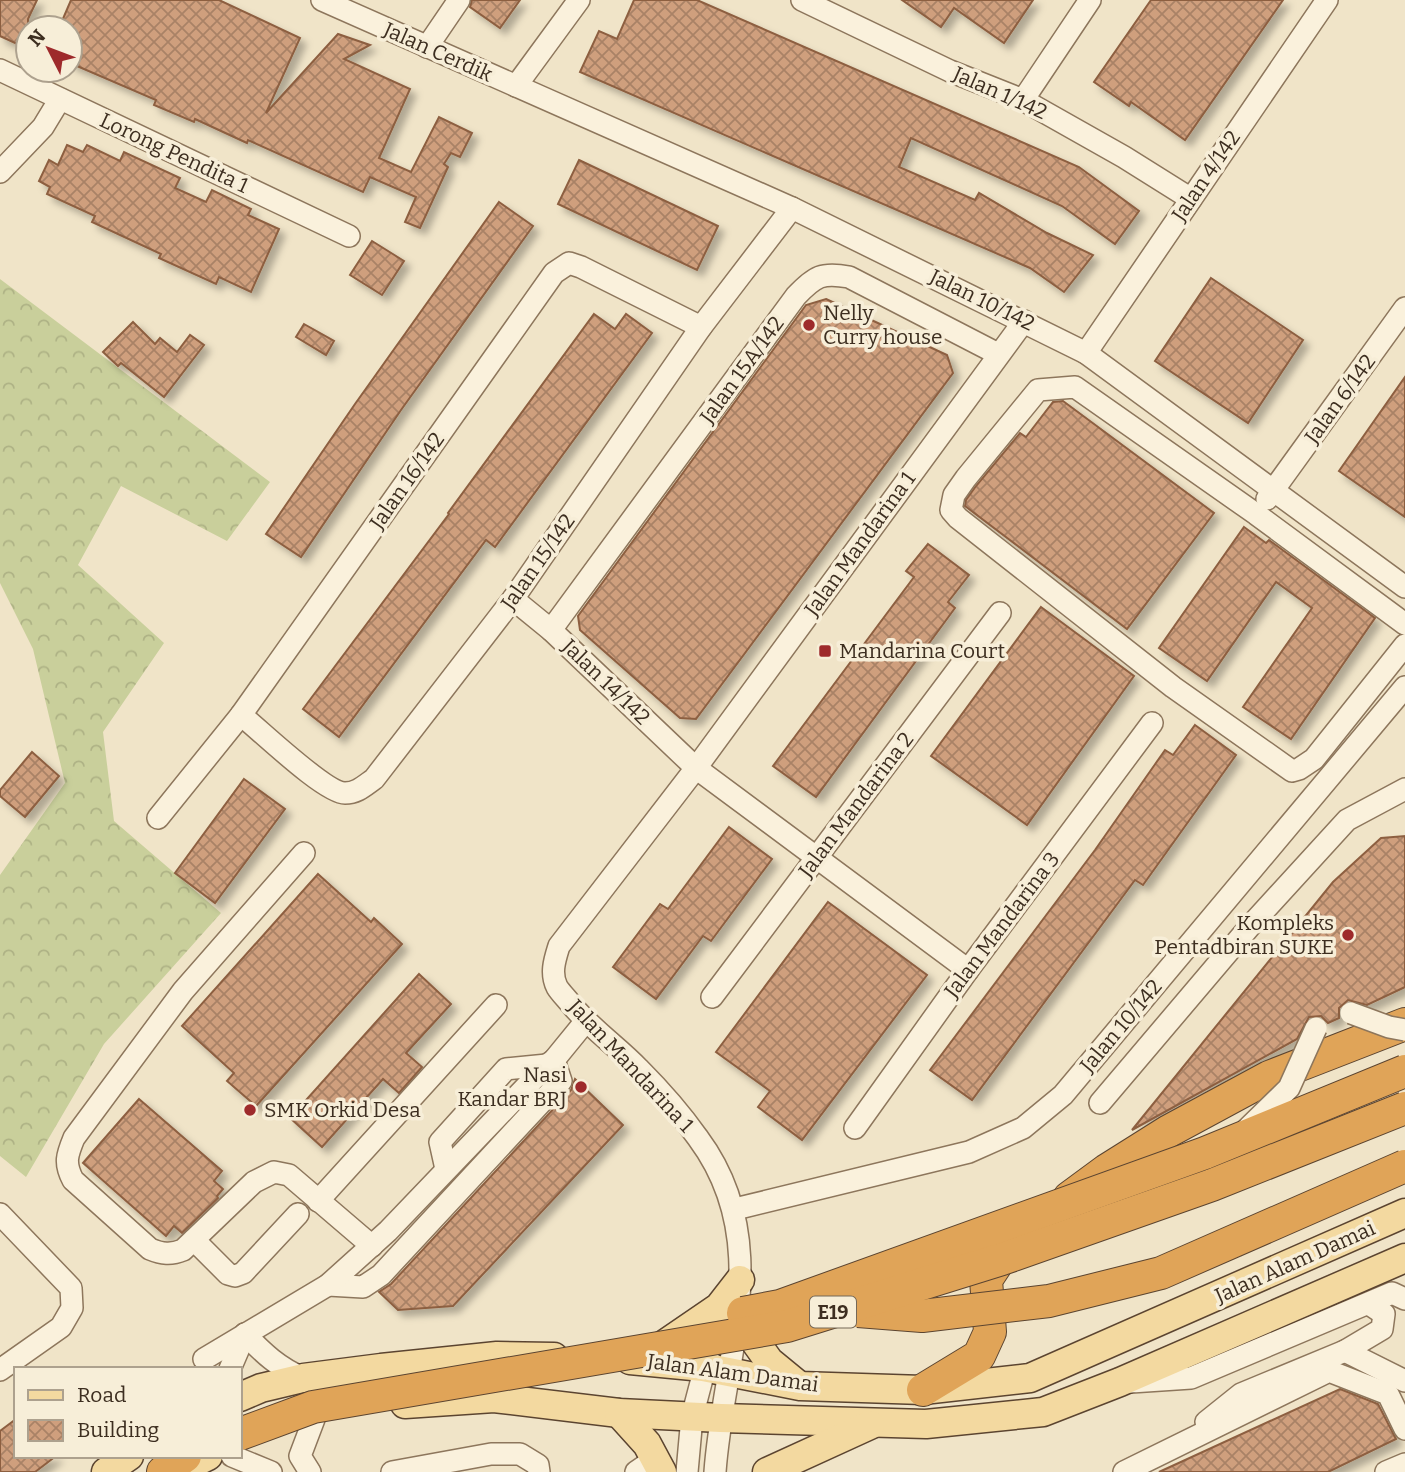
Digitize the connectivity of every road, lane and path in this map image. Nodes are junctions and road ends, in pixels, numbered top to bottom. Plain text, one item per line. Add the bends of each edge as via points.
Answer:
1 (459, 0) edge
2 (579, 0) edge
3 (802, 0) edge
4 (1090, 0) edge
5 (1326, 0) edge
6 (335, 3) edge
7 (836, 7) edge
8 (427, 47) junction
9 (0, 70) edge
10 (516, 86) junction
11 (60, 99) junction
12 (1023, 100) junction
13 (0, 172) edge
14 (1191, 199) junction
15 (792, 208) junction
16 (349, 236) dead end
17 (1405, 308) edge
18 (1024, 321) junction
19 (701, 327) junction
20 (1397, 339) edge
21 (1086, 352) junction
22 (998, 354) junction
23 (1275, 490) junction
24 (1256, 514) junction
25 (1405, 587) edge
26 (513, 599) junction
27 (1000, 612) dead end
28 (1405, 624) edge
29 (551, 630) junction
30 (1405, 645) edge
31 (1402, 696) edge
32 (241, 715) junction
33 (1152, 723) dead end
34 (696, 768) junction
35 (1405, 789) edge
36 (158, 818) dead end
37 (304, 853) dead end
38 (816, 858) junction
39 (1224, 903) junction
40 (1251, 925) junction
41 (968, 970) junction
42 (712, 997) dead end
43 (496, 1005) dead end
44 (1351, 1013) dead end
45 (585, 1022) junction
46 (1405, 1024) edge
47 (1316, 1028) dead end
48 (1405, 1030) edge
49 (550, 1063) junction
50 (1405, 1071) edge
51 (1100, 1103) dead end
52 (1405, 1108) edge
53 (855, 1128) dead end
54 (1234, 1142) junction
55 (1405, 1166) edge
56 (318, 1201) junction
57 (734, 1209) junction
58 (1405, 1213) edge
59 (0, 1214) edge
60 (298, 1214) dead end
61 (194, 1240) junction
62 (372, 1246) junction
63 (1405, 1258) edge
64 (740, 1280) junction
65 (328, 1285) junction
66 (1405, 1299) edge
67 (1369, 1304) junction
68 (780, 1306) junction
69 (738, 1319) junction
70 (245, 1334) junction
71 (1345, 1351) junction
72 (204, 1359) dead end
73 (639, 1360) junction
74 (231, 1367) edge
75 (0, 1370) edge
76 (716, 1370) junction
77 (303, 1378) junction
78 (1405, 1381) edge
79 (1120, 1382) junction
80 (800, 1386) junction
81 (923, 1390) junction
82 (242, 1396) edge
83 (619, 1413) junction
84 (692, 1417) junction
85 (720, 1418) junction
86 (314, 1419) junction
87 (876, 1422) junction
88 (242, 1425) edge
89 (1405, 1429) edge
90 (242, 1433) edge
91 (242, 1441) edge
92 (1177, 1445) junction
93 (126, 1458) edge
94 (169, 1458) edge
95 (182, 1458) edge
96 (204, 1458) edge
97 (237, 1458) edge
98 (1405, 1464) edge
99 (651, 1468) edge
100 (106, 1472) edge
101 (149, 1472) edge
102 (163, 1472) edge
103 (176, 1472) edge
104 (271, 1472) edge
105 (310, 1472) edge
106 (392, 1472) edge
107 (539, 1472) edge
108 (687, 1472) edge
109 (715, 1472) edge
110 (768, 1472) edge
111 (1124, 1472) edge
112 (1386, 1472) edge

1 - 8 street
2 - 10 street
3 - 7 street, Jalan 1/142
4 - 12 street
5 - 14 street, Jalan 4/142
6 - 8 street, Jalan Cerdik
7 - 12 street, Jalan 1/142 via 950,71
8 - 10 street, Jalan Cerdik
9 - 11 street, Lorong Pendita 1
10 - 15 street, Jalan 10/142
11 - 13 street via 43,127
11 - 16 street, Lorong Pendita 1
12 - 14 street, Jalan 1/142
14 - 21 street, Jalan 4/142
15 - 18 street, Jalan 10/142
15 - 19 street, Jalan 15/142
17 - 20 street, Jalan 6/142
18 - 21 street, Jalan 10/142
18 - 22 street, Jalan Mandarina 1
19 - 26 street, Jalan 15/142
19 - 32 street, Jalan 16/142 via 569,262 554,273
20 - 23 street, Jalan 6/142
21 - 23 street, Jalan 10/142
22 - 29 street, Jalan 15A/142 via 849,276 829,273 812,279
22 - 34 street, Jalan Mandarina 1
23 - 24 street, Jalan 6/142
23 - 25 street, Jalan 10/142
24 - 28 street
24 - 30 street via 1075,387 1038,390 966,478 954,495 951,510 1173,687 1292,771 1314,759
26 - 29 street, Jalan 14/142
26 - 32 street, Jalan 15/142 via 374,779 357,792 342,793 325,785
27 - 38 street, Jalan Mandarina 2
29 - 34 street, Jalan 14/142
31 - 39 street, Jalan 10/142
32 - 36 street, Jalan 16/142
33 - 41 street, Jalan Mandarina 3
34 - 38 street
34 - 45 street, Jalan Mandarina 1 via 559,946 552,965 557,986
35 - 40 street via 1347,820
37 - 61 street via 183,991 74,1138 66,1158 73,1180 150,1249 174,1254
38 - 41 street
38 - 42 street, Jalan Mandarina 2
39 - 40 street
39 - 57 street, Jalan 10/142 via 1063,1095 1023,1128 969,1152
40 - 51 street
41 - 53 street, Jalan Mandarina 3
43 - 56 street
44 - 48 street, bridge
45 - 49 street
45 - 57 street, Jalan Mandarina 1 via 639,1069 699,1138
46 - 81 highway, bridge via 1269,1077 1169,1131 1039,1219 1010,1245 986,1280 990,1332 979,1356
47 - 54 street, bridge via 1289,1088
49 - 62 street
49 - 65 street via 561,1081 381,1275 363,1287
50 - 54 highway, E19, bridge
52 - 90 highway, E19, bridge via 1186,1195 1002,1259 786,1326 313,1407
54 - 68 highway, E19, bridge
55 - 68 highway, bridge via 1161,1273 1049,1301 922,1316
56 - 61 street via 289,1175 274,1172 254,1182
56 - 62 street
57 - 64 street, Jalan Mandarina 1
58 - 81 main road, Jalan Alam Damai via 1030,1378
59 - 75 street via 71,1288 72,1308 61,1327
60 - 61 street via 235,1276
62 - 65 street
63 - 79 main road, Jalan Alam Damai
64 - 69 street, Jalan Mandarina 1
64 - 73 main road via 719,1307
64 - 76 street, Jalan Mandarina 1
65 - 70 street
66 - 67 street via 1392,1293
67 - 71 street via 1384,1314 1382,1329
67 - 79 street via 1191,1378
68 - 88 highway, E19, bridge via 307,1400
69 - 76 street, Jalan Mandarina 1
69 - 80 main road via 769,1361
70 - 72 street
70 - 74 street
70 - 77 street via 285,1371
71 - 78 street
71 - 92 street via 1241,1394
73 - 76 main road, Jalan Alam Damai
73 - 77 main road, Jalan Alam Damai via 497,1356
76 - 80 main road, Jalan Alam Damai
76 - 84 street
76 - 85 street
77 - 82 main road, Jalan Alam Damai
79 - 87 main road, Jalan Alam Damai via 1043,1412 926,1424
80 - 81 main road, Jalan Alam Damai
83 - 84 main road, Jalan Alam Damai
83 - 86 main road, Jalan Alam Damai via 494,1398 357,1409
83 - 99 main road via 647,1444
84 - 85 main road, Jalan Alam Damai
84 - 108 street
85 - 87 main road, Jalan Alam Damai
85 - 109 street
86 - 91 main road, Jalan Alam Damai
86 - 105 street via 300,1456
87 - 110 main road
89 - 92 street via 1388,1394 1329,1370
92 - 111 street
93 - 100 main road
94 - 101 highway
95 - 102 highway
96 - 103 main road
97 - 104 street
98 - 112 street
106 - 107 street via 491,1454 520,1454 538,1465

